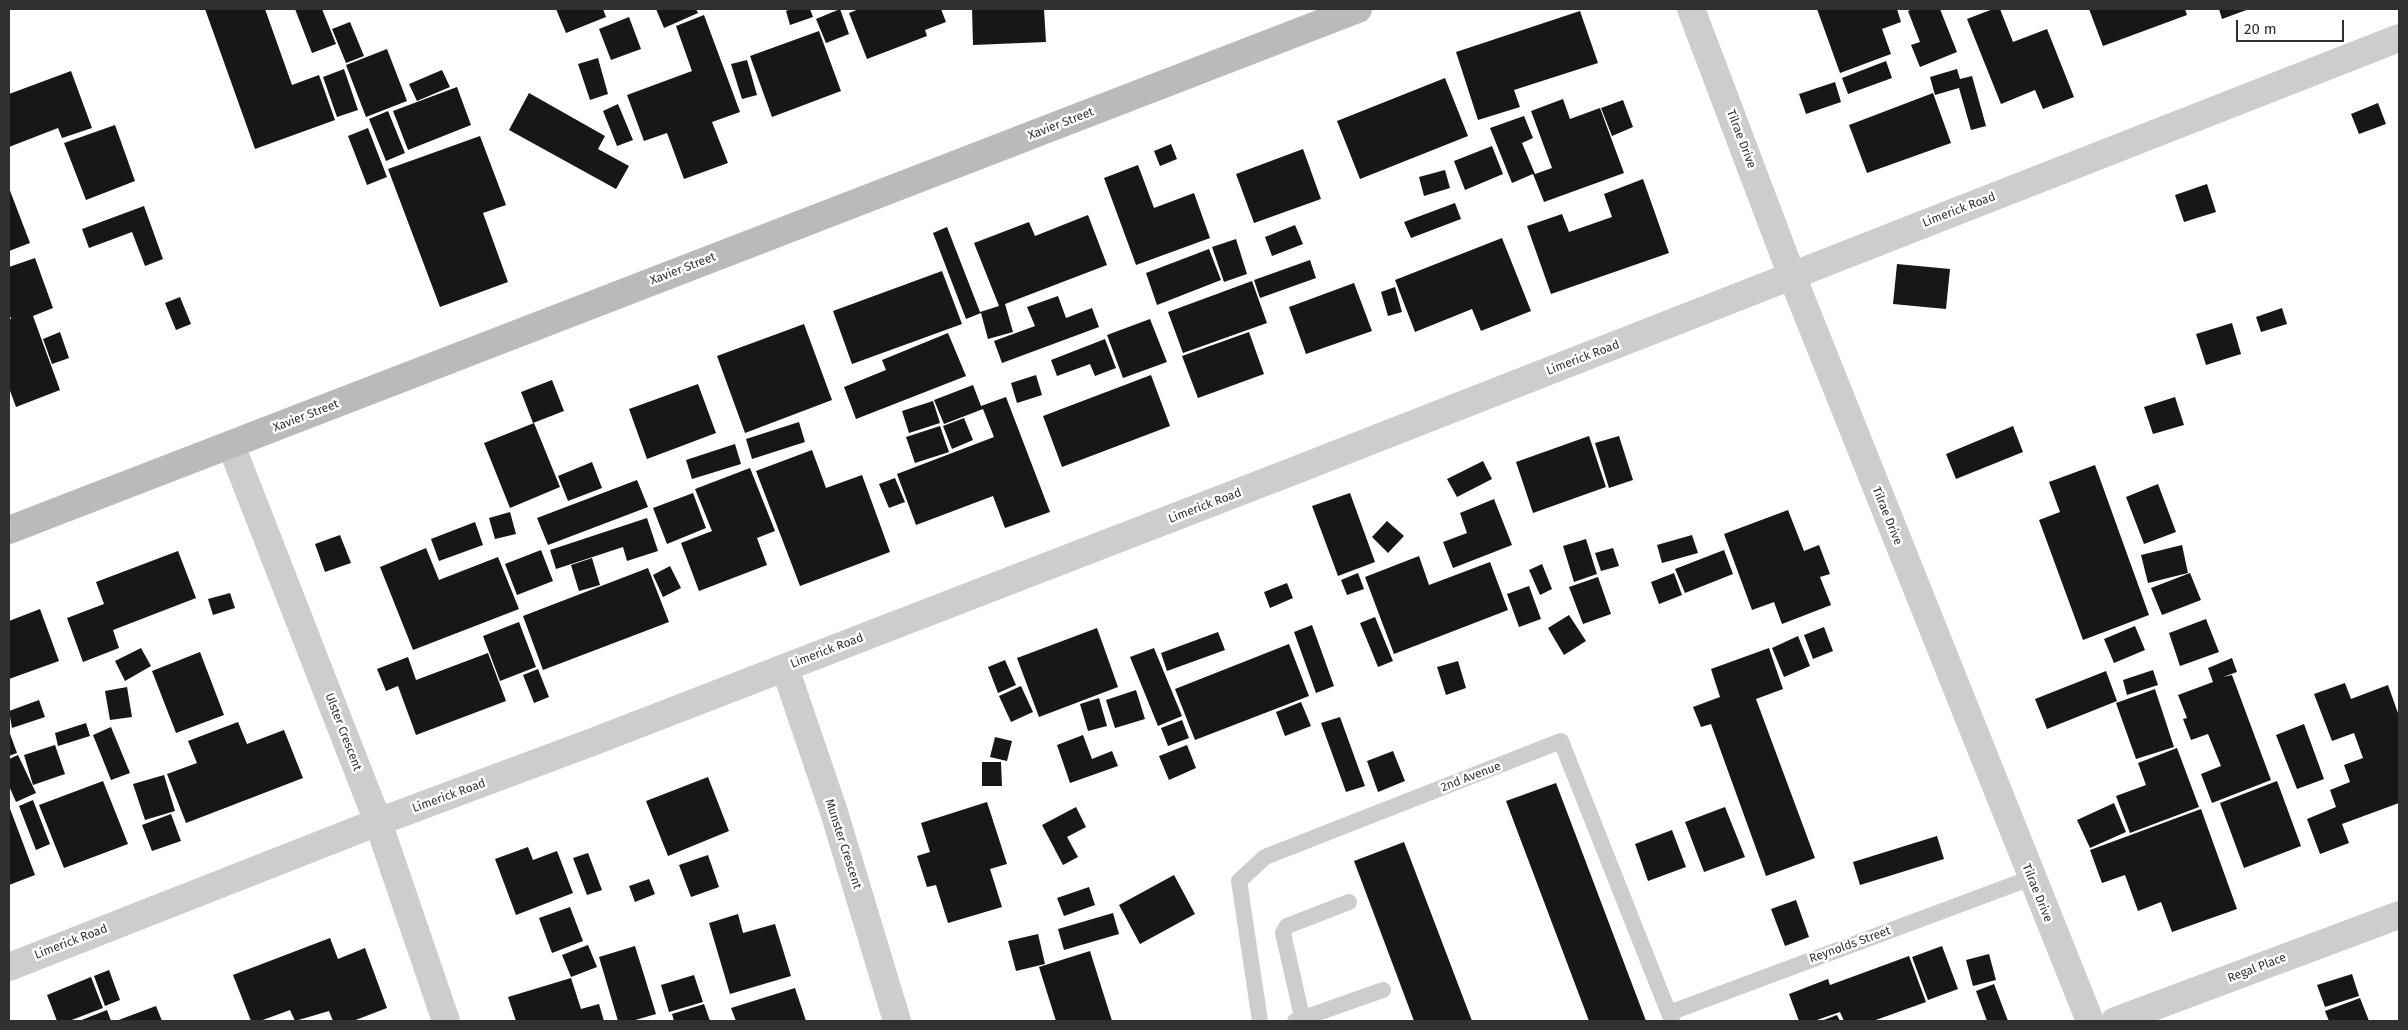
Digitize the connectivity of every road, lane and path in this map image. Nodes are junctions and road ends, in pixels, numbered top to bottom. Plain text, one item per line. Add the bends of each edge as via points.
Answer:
1 (1358, 9) edge
2 (1691, 9) edge
3 (2399, 38) edge
4 (1792, 276) junction
5 (231, 445) junction
6 (9, 530) edge
7 (785, 668) junction
8 (378, 822) junction
9 (2031, 878) junction
10 (1349, 902) dead end
11 (2399, 915) edge
12 (9, 967) edge
13 (1383, 990) dead end
14 (1671, 1017) edge
15 (1300, 1020) edge
16 (446, 1021) edge
17 (897, 1021) edge
18 (1260, 1021) edge
19 (2090, 1021) edge
20 (2115, 1021) edge

1 - 5 main road, Xavier Street
2 - 4 street, Tilrae Drive
3 - 4 street, Limerick Road
4 - 7 street, Limerick Road
4 - 9 street, Tilrae Drive
5 - 6 main road, Xavier Street
5 - 8 street, Ulster Crescent
7 - 8 street, Limerick Road
7 - 17 street, Munster Crescent via 834,812
8 - 12 street, Limerick Road
8 - 16 street, Ulster Crescent
9 - 14 lane, Reynolds Street
9 - 19 street, Tilrae Drive
10 - 15 lane via 1286,926 1283,933
11 - 20 street, Regal Place
13 - 15 lane
14 - 18 lane, 2nd Avenue via 1561,741 1265,857 1239,881

